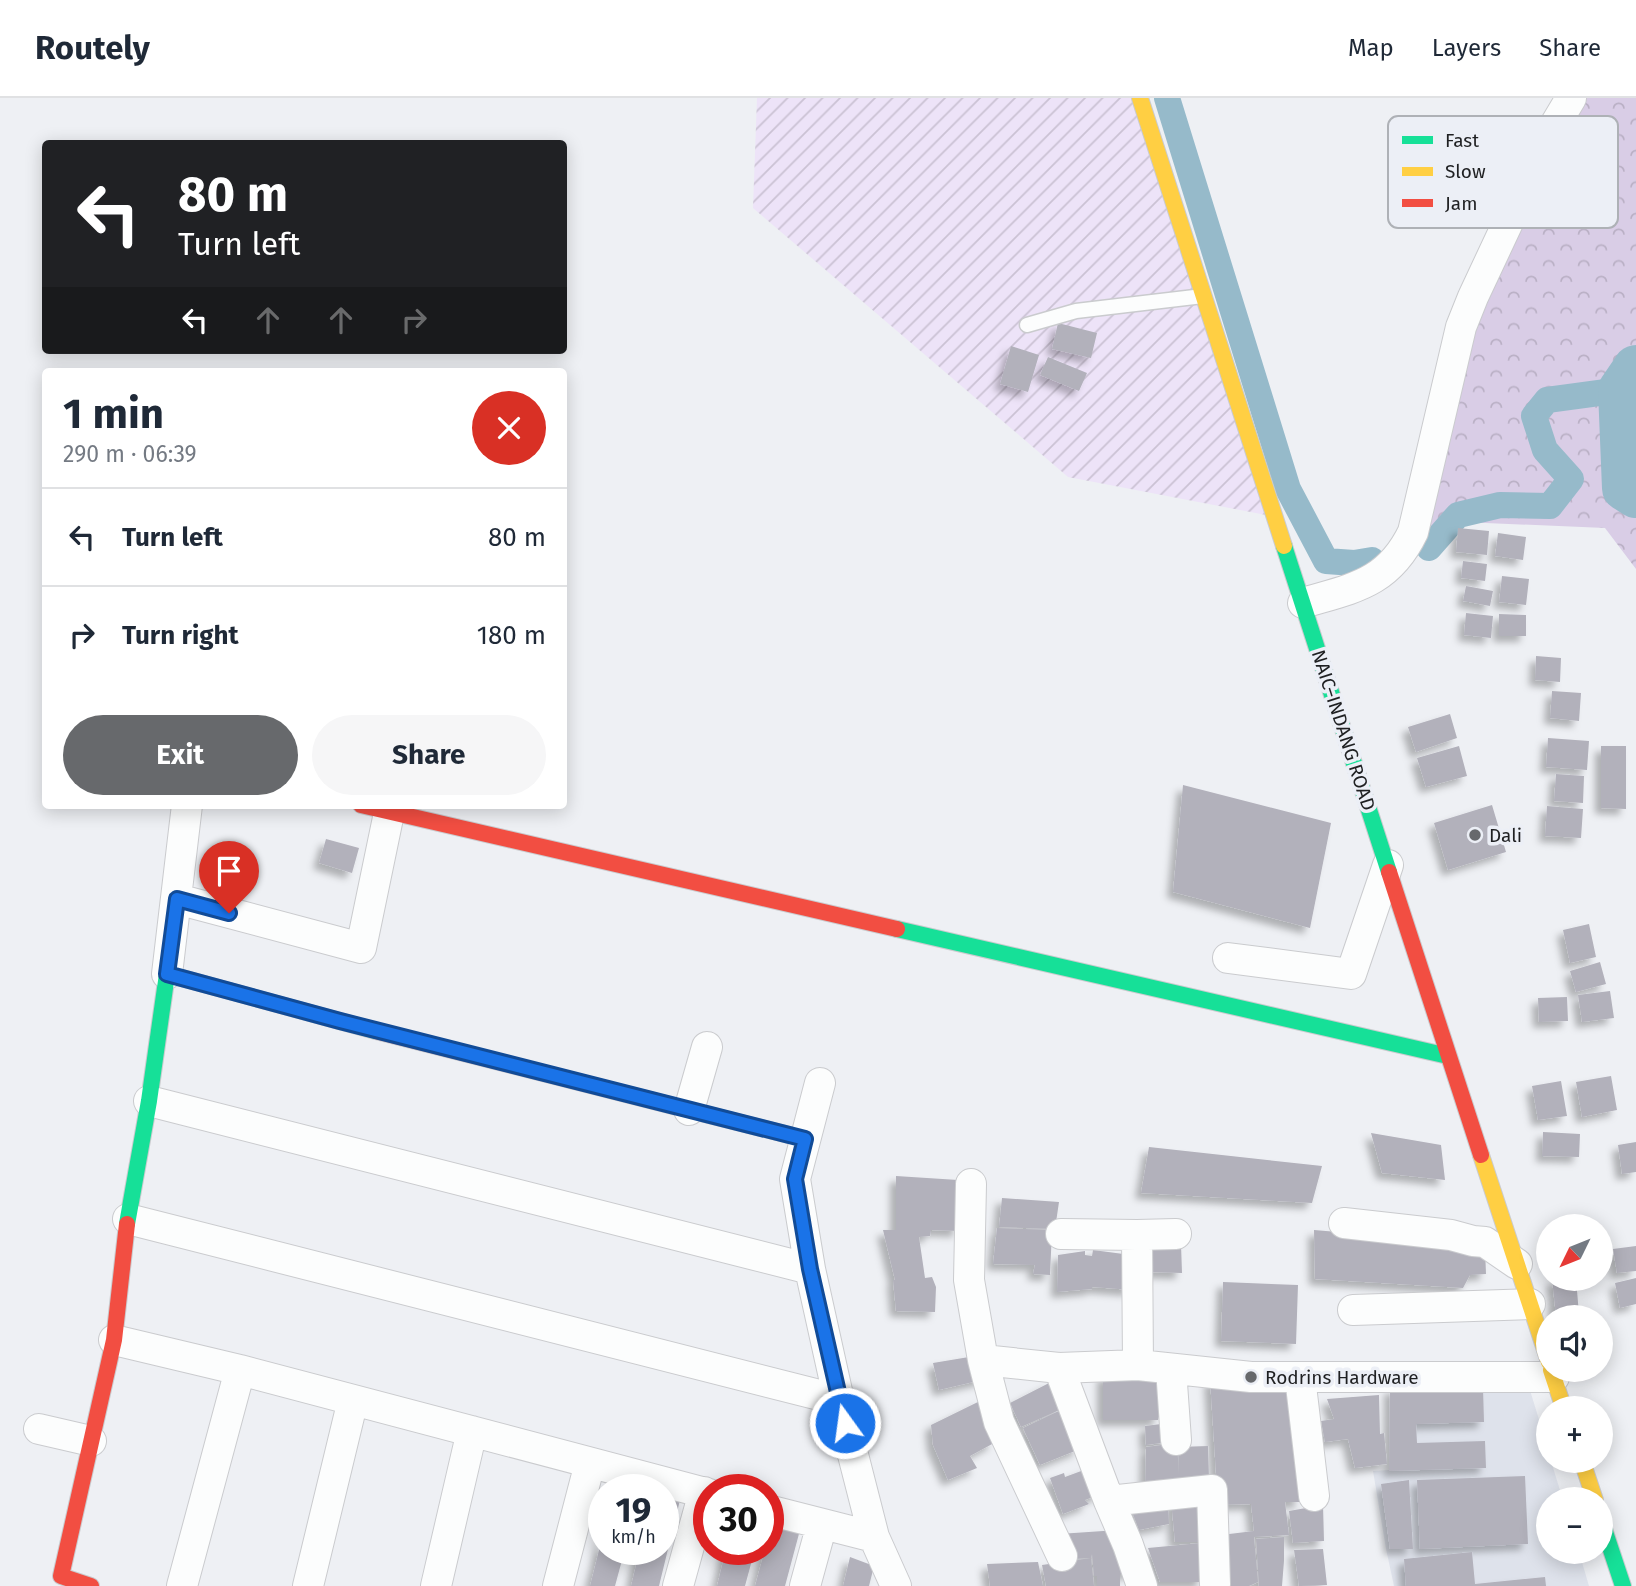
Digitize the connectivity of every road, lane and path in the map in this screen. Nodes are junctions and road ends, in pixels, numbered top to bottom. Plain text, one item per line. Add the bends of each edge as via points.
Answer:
1 (1140, 98) edge
2 (1571, 98) edge
3 (1560, 116) edge
4 (1505, 228) edge
5 (1204, 296) junction
6 (1027, 326) dead end
7 (1303, 603) junction
8 (187, 809) edge
9 (375, 809) edge
10 (1388, 865) junction
11 (177, 899) junction
12 (1228, 958) dead end
13 (167, 974) junction
14 (706, 1047) dead end
15 (1448, 1056) junction
16 (820, 1083) dead end
17 (149, 1101) junction
18 (689, 1110) junction
19 (805, 1139) junction
20 (971, 1184) dead end
21 (128, 1219) junction
22 (1344, 1223) dead end
23 (1061, 1234) dead end
24 (1176, 1234) dead end
25 (1137, 1235) junction
26 (1517, 1264) junction
27 (810, 1269) junction
28 (1530, 1304) junction
29 (1353, 1310) dead end
30 (1536, 1323) edge
31 (114, 1340) junction
32 (982, 1360) junction
33 (1138, 1365) junction
34 (1059, 1368) junction
35 (1171, 1369) junction
36 (240, 1370) junction
37 (1536, 1370) edge
38 (1300, 1377) junction
39 (353, 1400) junction
40 (839, 1400) junction
41 (40, 1429) dead end
42 (472, 1431) junction
43 (1176, 1440) dead end
44 (91, 1441) junction
45 (590, 1463) junction
46 (693, 1490) edge
47 (1314, 1496) dead end
48 (1109, 1501) junction
49 (784, 1514) edge
50 (822, 1524) junction
51 (693, 1536) edge
52 (874, 1537) junction
53 (1062, 1556) dead end
54 (1613, 1556) edge
55 (1215, 1584) edge
56 (91, 1586) edge
57 (182, 1586) edge
58 (308, 1586) edge
59 (436, 1586) edge
60 (558, 1586) edge
61 (678, 1586) edge
62 (805, 1586) edge
63 (896, 1586) edge
64 (1142, 1586) edge
65 (1623, 1586) edge

1 - 5 street, NAIC–INDANG ROAD
2 - 3 street
4 - 7 street via 1461,327 1406,548 1364,584
5 - 6 lane via 1076,311
5 - 7 street, NAIC–INDANG ROAD
7 - 10 street, NAIC–INDANG ROAD
8 - 11 street
9 - 11 street via 361,948
9 - 15 street
10 - 12 street via 1351,974
10 - 15 street, NAIC–INDANG ROAD
11 - 13 street
13 - 17 street
13 - 18 street
14 - 18 street
15 - 26 street, NAIC–INDANG ROAD
16 - 19 street
17 - 21 street
17 - 27 street
18 - 19 street
19 - 27 street via 795,1179
20 - 32 street via 969,1280
21 - 31 street
21 - 40 street
22 - 26 street via 1485,1242
23 - 25 street
24 - 25 street
25 - 33 street
26 - 28 street, NAIC–INDANG ROAD
27 - 40 street
28 - 29 street
28 - 30 street, NAIC–INDANG ROAD
31 - 36 street
31 - 44 street
32 - 34 street
32 - 53 street via 999,1422
33 - 34 street
33 - 35 street
34 - 48 street
35 - 38 street
35 - 43 street
36 - 39 street
36 - 57 street
37 - 38 street
38 - 47 street
39 - 42 street
39 - 58 street
40 - 52 street
41 - 44 street
42 - 45 street
42 - 59 street
44 - 56 street via 61,1576
45 - 46 street
45 - 60 street
48 - 55 street via 1212,1490
48 - 64 street
49 - 50 street
50 - 52 street
50 - 62 street
51 - 61 street
52 - 63 street
54 - 65 street

